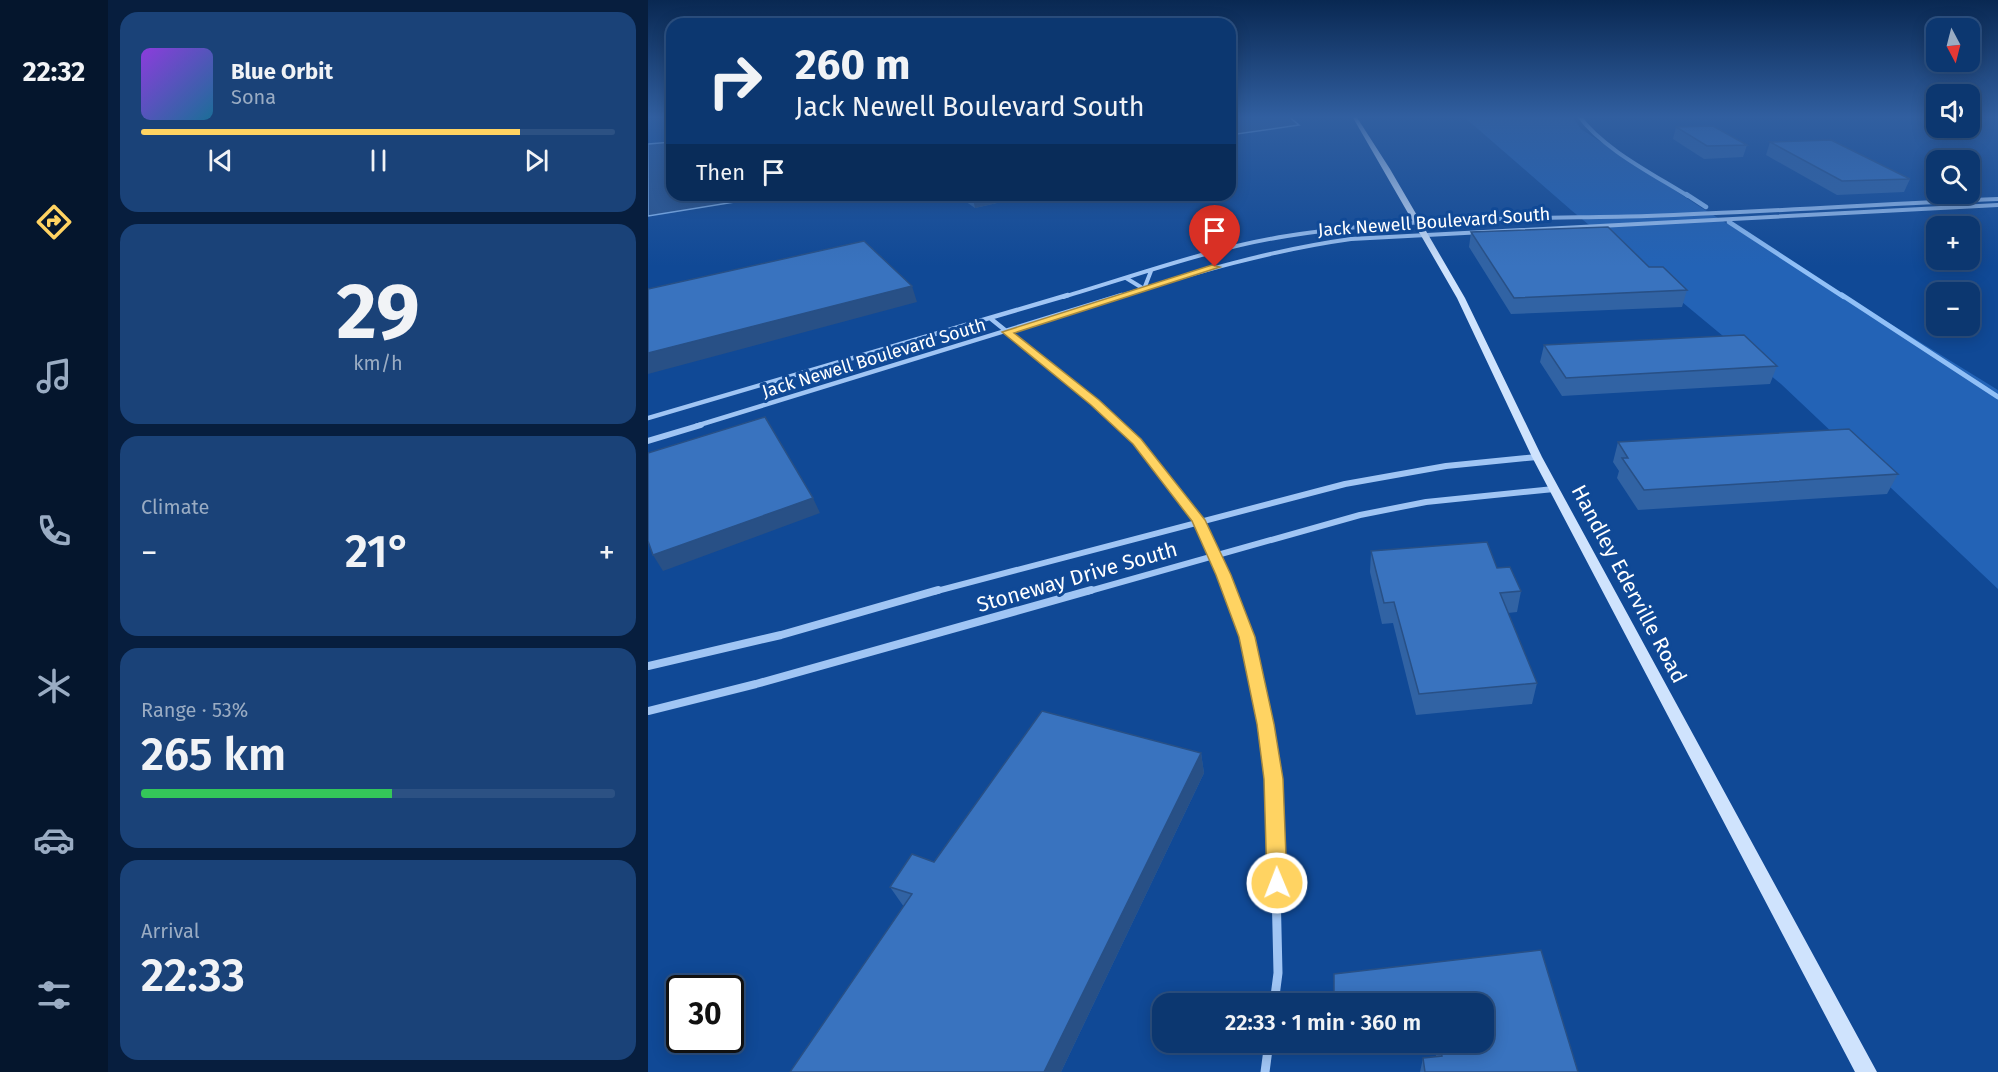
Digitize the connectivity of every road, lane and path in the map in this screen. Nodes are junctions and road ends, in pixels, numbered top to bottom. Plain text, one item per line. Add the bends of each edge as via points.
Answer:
1 (1384, 166) edge
2 (1998, 199) edge
3 (1980, 200) edge
4 (1926, 202) edge
5 (1998, 204) edge
6 (1980, 205) joint
7 (1836, 206) junction
8 (1845, 211) junction
9 (1417, 220) junction
10 (1424, 234) junction
11 (1151, 271) junction
12 (1126, 278) junction
13 (1144, 289) junction
14 (990, 318) junction
15 (1007, 332) junction
16 (648, 418) edge
17 (648, 441) edge
18 (1537, 457) junction
19 (1554, 489) junction
20 (1198, 520) junction
21 (1215, 555) junction
22 (648, 666) edge
23 (648, 711) edge
24 (1275, 993) edge
25 (1268, 1053) edge
26 (1265, 1072) edge
27 (1866, 1072) edge

1 - 9 main road, Handley Ederville Road
2 - 3 street, Jack Newell Boulevard South
4 - 7 street, Jack Newell Boulevard South
5 - 6 street, Jack Newell Boulevard South
6 - 8 street, Jack Newell Boulevard South
7 - 8 street
7 - 9 street, Jack Newell Boulevard South via 1635,216
8 - 10 street, Jack Newell Boulevard South
9 - 10 main road, Handley Ederville Road
9 - 11 street, Jack Newell Boulevard South via 1299,232
10 - 13 street, Jack Newell Boulevard South via 1307,245
10 - 18 main road, Handley Ederville Road via 1461,298
11 - 12 street, Jack Newell Boulevard South
11 - 13 street
12 - 13 street
12 - 14 street, Jack Newell Boulevard South
13 - 15 street, Jack Newell Boulevard South
14 - 15 street
14 - 16 street, Jack Newell Boulevard South
15 - 17 street, Jack Newell Boulevard South
15 - 20 street via 1137,442
18 - 19 main road, Handley Ederville Road
18 - 20 street, Stoneway Drive South via 1446,466 1345,484
19 - 21 street, Stoneway Drive South via 1426,502
19 - 27 main road, Handley Ederville Road
20 - 21 street
20 - 22 street, Stoneway Drive South via 781,635
21 - 23 street, Stoneway Drive South
21 - 24 street via 1247,637 1274,779
25 - 26 street

